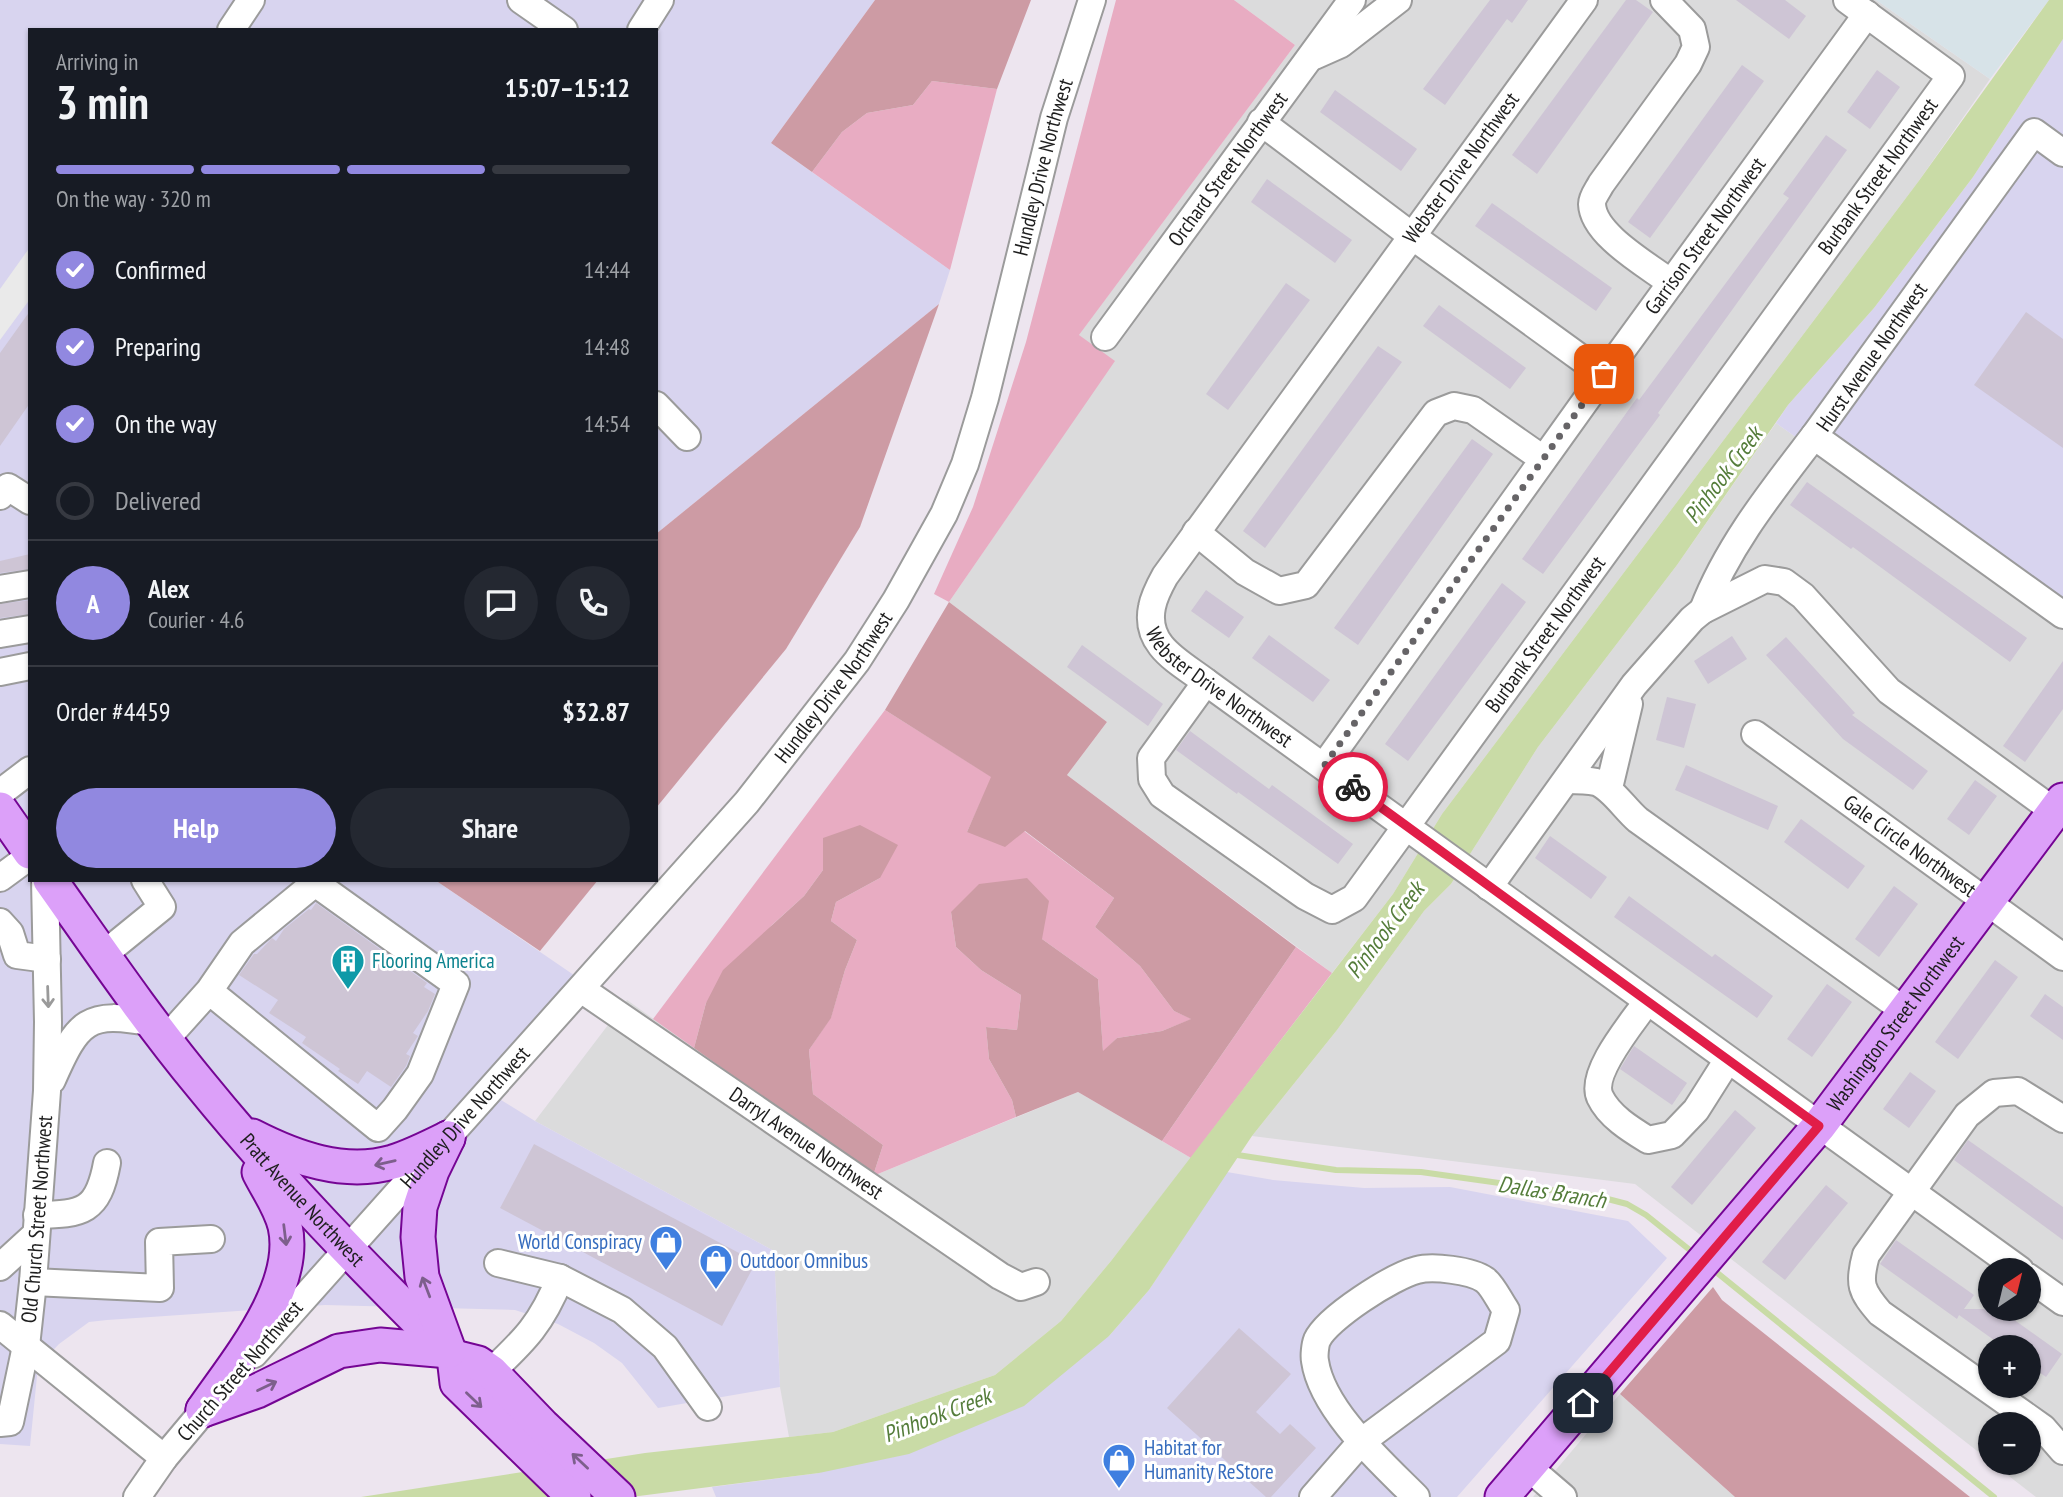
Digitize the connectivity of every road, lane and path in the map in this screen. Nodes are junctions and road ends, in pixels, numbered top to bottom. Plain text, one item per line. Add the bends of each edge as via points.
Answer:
1 (251, 0) edge
2 (521, 0) edge
3 (660, 0) edge
4 (1092, 0) edge
5 (1352, 0) edge
6 (1398, 0) edge
7 (1584, 0) edge
8 (1664, 0) edge
9 (1857, 7) edge
10 (232, 28) edge
11 (561, 28) edge
12 (642, 28) edge
13 (1312, 56) junction
14 (1261, 121) junction
15 (2063, 153) edge
16 (1412, 236) junction
17 (1671, 283) junction
18 (1105, 337) dead end
19 (1604, 374) junction
20 (658, 407) edge
21 (1814, 436) junction
22 (687, 437) dead end
23 (1543, 459) junction
24 (0, 496) edge
25 (28, 500) edge
26 (1196, 532) junction
27 (1735, 544) junction
28 (1765, 579) junction
29 (28, 584) edge
30 (0, 589) edge
31 (1703, 610) junction
32 (2063, 615) edge
33 (28, 629) edge
34 (0, 634) edge
35 (28, 666) edge
36 (0, 672) edge
37 (1206, 682) junction
38 (1633, 685) junction
39 (1755, 734) dead end
40 (1324, 766) junction
41 (28, 773) edge
42 (1567, 780) junction
43 (1609, 788) junction
44 (2059, 806) edge
45 (2, 813) edge
46 (1406, 825) junction
47 (28, 851) edge
48 (28, 856) edge
49 (0, 878) edge
50 (47, 882) edge
51 (48, 882) edge
52 (146, 882) edge
53 (1484, 884) junction
54 (1987, 901) junction
55 (0, 922) edge
56 (103, 955) junction
57 (2063, 957) edge
58 (47, 958) junction
59 (581, 989) junction
60 (209, 991) junction
61 (1646, 1003) junction
62 (1905, 1011) junction
63 (158, 1032) junction
64 (1727, 1061) junction
65 (47, 1091) junction
66 (2063, 1119) edge
67 (1819, 1126) junction
68 (238, 1129) junction
69 (448, 1138) junction
70 (107, 1163) dead end
71 (1912, 1193) junction
72 (36, 1225) junction
73 (211, 1239) dead end
74 (348, 1250) junction
75 (2003, 1258) edge
76 (498, 1263) dead end
77 (0, 1267) edge
78 (560, 1278) junction
79 (33, 1282) junction
80 (1036, 1282) dead end
81 (2041, 1286) edge
82 (2063, 1302) edge
83 (0, 1325) edge
84 (26, 1346) junction
85 (451, 1354) junction
86 (491, 1372) junction
87 (708, 1407) dead end
88 (203, 1410) junction
89 (0, 1423) edge
90 (1362, 1442) junction
91 (2063, 1451) edge
92 (164, 1458) junction
93 (1528, 1467) junction
94 (137, 1497) edge
95 (574, 1497) edge
96 (618, 1497) edge
97 (1313, 1497) edge
98 (1416, 1497) edge
99 (1502, 1497) edge
100 (1563, 1497) edge

1 - 10 street
2 - 11 street
3 - 12 street
4 - 59 street, Hundley Drive Northwest via 1054,118 965,464 919,562 857,661 807,727 747,802
5 - 13 street, Orchard Street Northwest
6 - 13 street via 1341,44
7 - 16 street, Webster Drive Northwest
8 - 17 street via 1692,29 1696,47 1592,201 1595,218 1605,233
9 - 17 street, Garrison Street Northwest
9 - 46 street, Burbank Street Northwest via 1951,76
13 - 14 street, Orchard Street Northwest
14 - 16 street
14 - 18 street, Orchard Street Northwest
15 - 21 street, Hurst Avenue Northwest via 2034,132
16 - 19 street
16 - 26 street, Webster Drive Northwest
17 - 19 street, Garrison Street Northwest
19 - 23 street, Garrison Street Northwest
20 - 22 street
21 - 27 street
21 - 32 street, Hurst Avenue Northwest
23 - 26 street via 1473,410 1454,406 1436,413 1306,585 1279,590 1245,572
23 - 40 street, Garrison Street Northwest
24 - 25 street via 8,487
26 - 37 street, Webster Drive Northwest via 1165,576 1152,606 1151,631 1164,650
27 - 28 street
27 - 31 street
28 - 31 street
28 - 44 street via 1784,582 1803,596 1889,691
29 - 30 street
31 - 38 street
33 - 34 street
35 - 36 street
37 - 40 street, Webster Drive Northwest
37 - 46 street, Burbank Street Northwest via 1151,758 1152,779 1162,795 1305,896 1332,910 1354,898
38 - 42 street
38 - 43 street
39 - 54 street, Gale Circle Northwest
40 - 46 street, Webster Drive Northwest
41 - 45 street
42 - 43 street
42 - 53 street
43 - 62 street via 1638,820
44 - 54 main road, Washington Street Northwest
45 - 47 main road
46 - 53 street, Webster Drive Northwest
48 - 49 street
50 - 58 street, Old Church Street Northwest
51 - 56 main road, Pratt Avenue Northwest
52 - 56 street via 162,907
53 - 61 street, Webster Drive Northwest
54 - 57 street, Gale Circle Northwest
54 - 62 main road, Washington Street Northwest
55 - 58 street via 10,933 17,955
56 - 63 main road, Pratt Avenue Northwest
58 -> 65 street, Old Church Street Northwest
59 - 69 street, Hundley Drive Northwest
59 - 80 street, Darryl Avenue Northwest via 1000,1276 1021,1287
60 - 60 street via 242,943 315,883 456,984 420,1074 377,1128
60 - 63 street
61 - 64 street, Webster Drive Northwest
61 - 64 street via 1599,1077 1599,1095 1626,1126 1648,1140 1672,1135 1696,1110
62 - 67 main road, Washington Street Northwest
63 - 65 street, Old Church Street Northwest via 113,1016 90,1022 74,1037
63 - 68 main road, Pratt Avenue Northwest
64 - 67 street, Webster Drive Northwest
65 - 72 street, Old Church Street Northwest
66 - 71 street via 2018,1091 1994,1093 1967,1115
67 - 71 street, Webster Drive Northwest
67 - 93 main road, Washington Street Northwest
69 -> 68 main road via 413,1155 368,1167 308,1160
68 - 74 main road, Pratt Avenue Northwest
68 -> 88 main road via 279,1208 287,1249 275,1298
69 - 74 street, Hundley Drive Northwest
85 -> 69 main road via 422,1278 418,1237 420,1207
70 - 72 street via 103,1188 86,1209
71 - 75 street, Webster Drive Northwest
71 - 91 street via 1867,1255 1860,1276 1864,1295 1880,1313 2043,1428
72 - 77 street
72 - 79 street, Old Church Street Northwest
73 - 79 street via 159,1242 160,1288
74 - 85 main road, Pratt Avenue Northwest
74 - 88 street, Church Street Northwest
76 - 78 street
78 - 86 street via 529,1336
78 - 87 street via 622,1310 665,1347
79 - 84 street, Old Church Street Northwest
81 - 82 street
83 - 84 street
84 - 89 street, Old Church Street Northwest via 10,1422
84 - 92 street
85 - 86 main road
88 -> 85 main road via 257,1391 339,1351 380,1345
85 -> 95 main road, Pratt Avenue Northwest via 457,1383
96 -> 86 main road
88 - 92 street, Church Street Northwest
90 - 90 street via 1497,1341 1506,1310 1485,1280 1459,1270 1419,1269 1395,1278 1329,1324 1316,1341 1315,1360 1325,1394
90 - 97 street
90 - 98 street
92 - 94 street, Church Street Northwest
93 - 99 main road, Washington Street Northwest
93 - 100 street

